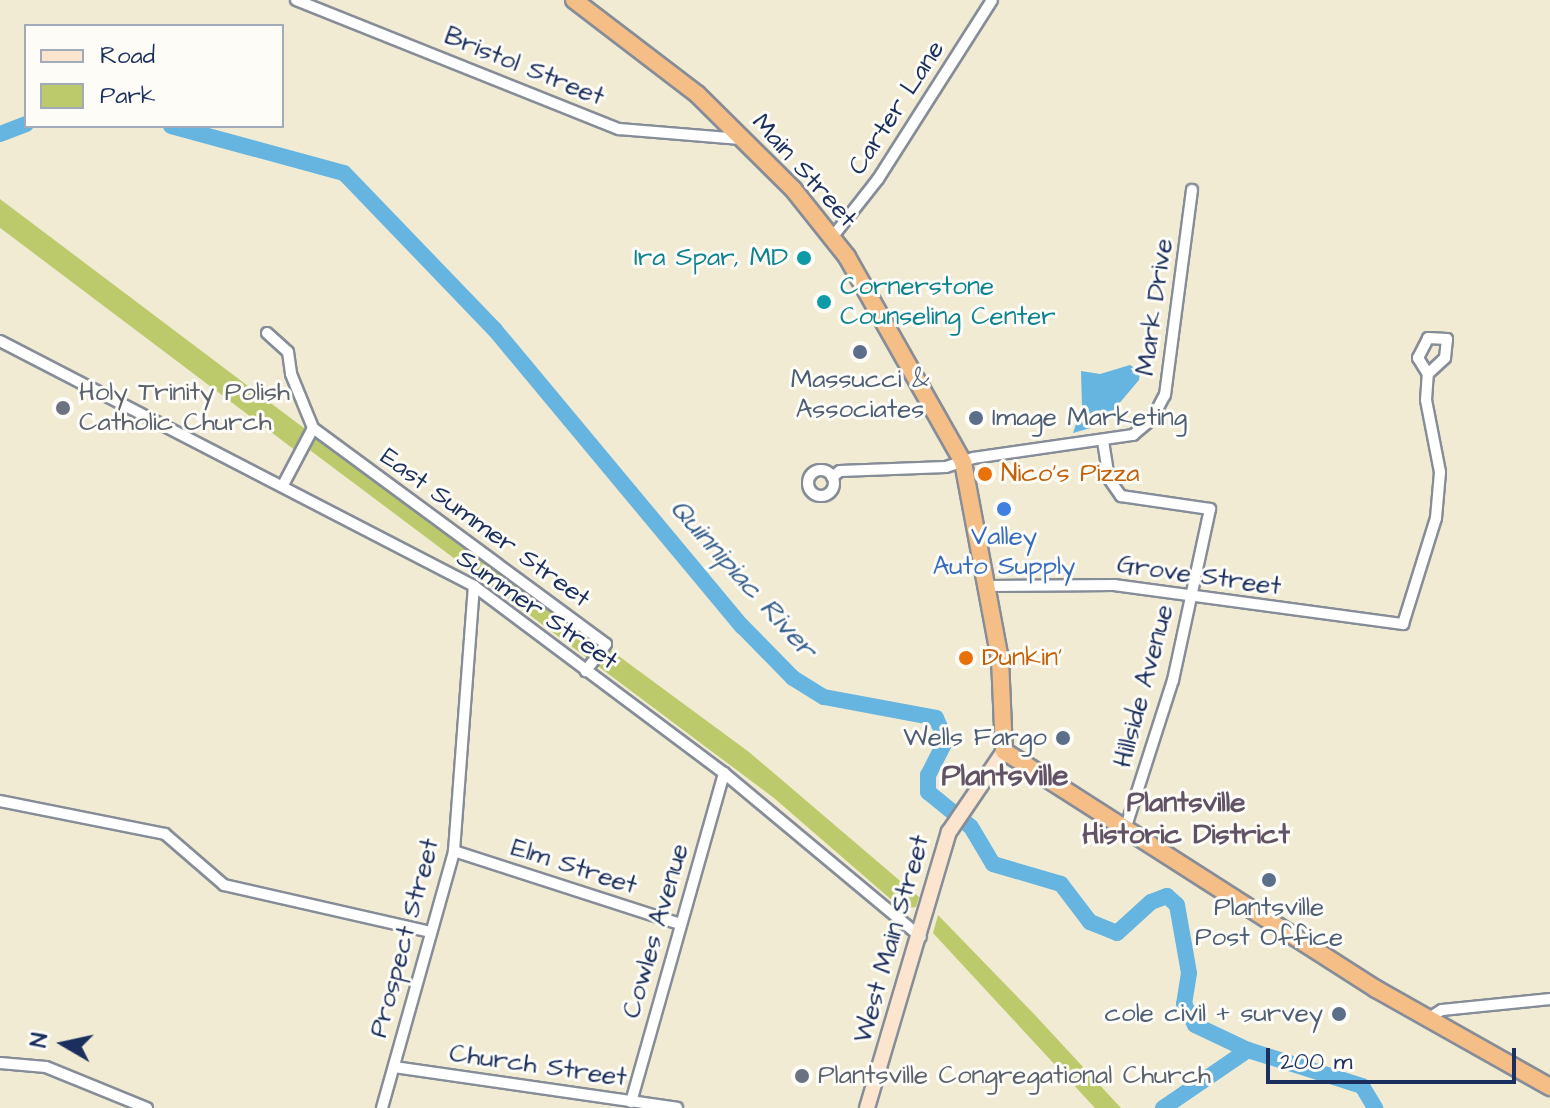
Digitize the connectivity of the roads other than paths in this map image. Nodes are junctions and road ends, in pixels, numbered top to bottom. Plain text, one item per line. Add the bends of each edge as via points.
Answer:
1 (296, 0) edge
2 (574, 0) edge
3 (992, 0) edge
4 (743, 139) junction
5 (1192, 190) dead end
6 (834, 235) junction
7 (267, 333) dead end
8 (0, 341) edge
9 (1428, 374) dead end
10 (313, 428) junction
11 (1103, 441) junction
12 (963, 462) junction
13 (832, 477) dead end
14 (283, 485) junction
15 (474, 586) junction
16 (989, 586) junction
17 (1191, 597) junction
18 (586, 671) junction
19 (1004, 751) junction
20 (724, 773) junction
21 (0, 801) edge
22 (1126, 826) junction
23 (454, 851) junction
24 (680, 924) junction
25 (431, 932) junction
26 (921, 937) junction
27 (1550, 999) edge
28 (1429, 1018) junction
29 (0, 1063) edge
30 (394, 1067) junction
31 (1550, 1087) edge
32 (631, 1102) junction
33 (147, 1108) edge
34 (382, 1108) edge
35 (677, 1108) edge
36 (867, 1108) edge

1 - 4 street, Bristol Street via 619,129
2 - 4 highway, Main Street via 697,94
3 - 6 street, Carter Lane via 878,179
4 - 6 highway, Main Street
5 - 11 street, Mark Drive via 1165,395 1152,419 1133,435
6 - 12 highway, Main Street
7 - 10 street via 288,352 291,374
8 - 14 street, Summer Street
9 - 17 street, Grove Street via 1426,400 1440,472 1436,518 1403,624
10 - 14 street
10 - 18 street, East Summer Street via 606,644
11 - 12 street, Mark Drive
11 - 17 street, Hillside Avenue via 1109,479 1121,496 1210,509
12 - 13 street, Mark Drive via 840,471
12 - 16 highway, Main Street
14 - 15 street, Summer Street
15 - 18 street, Summer Street
15 - 23 street, Prospect Street via 459,729
16 - 17 street, Grove Street via 1114,585
16 - 19 highway, Main Street via 1005,701
17 - 22 street, Hillside Avenue via 1173,680
18 - 20 street, Summer Street
19 - 22 highway
19 - 26 main road, West Main Street via 957,817
20 - 24 street, Cowles Avenue
20 - 26 street, Summer Street
21 - 25 street via 165,834 224,885
22 - 28 highway
23 - 24 street, Elm Street
23 - 25 street, Prospect Street
24 - 32 street, Cowles Avenue
25 - 30 street, Prospect Street
26 - 36 main road, West Main Street
27 - 28 street via 1442,1010
28 - 31 highway
29 - 33 street via 46,1067
30 - 32 street, Church Street
30 - 34 street, Prospect Street
32 - 35 street, Church Street

